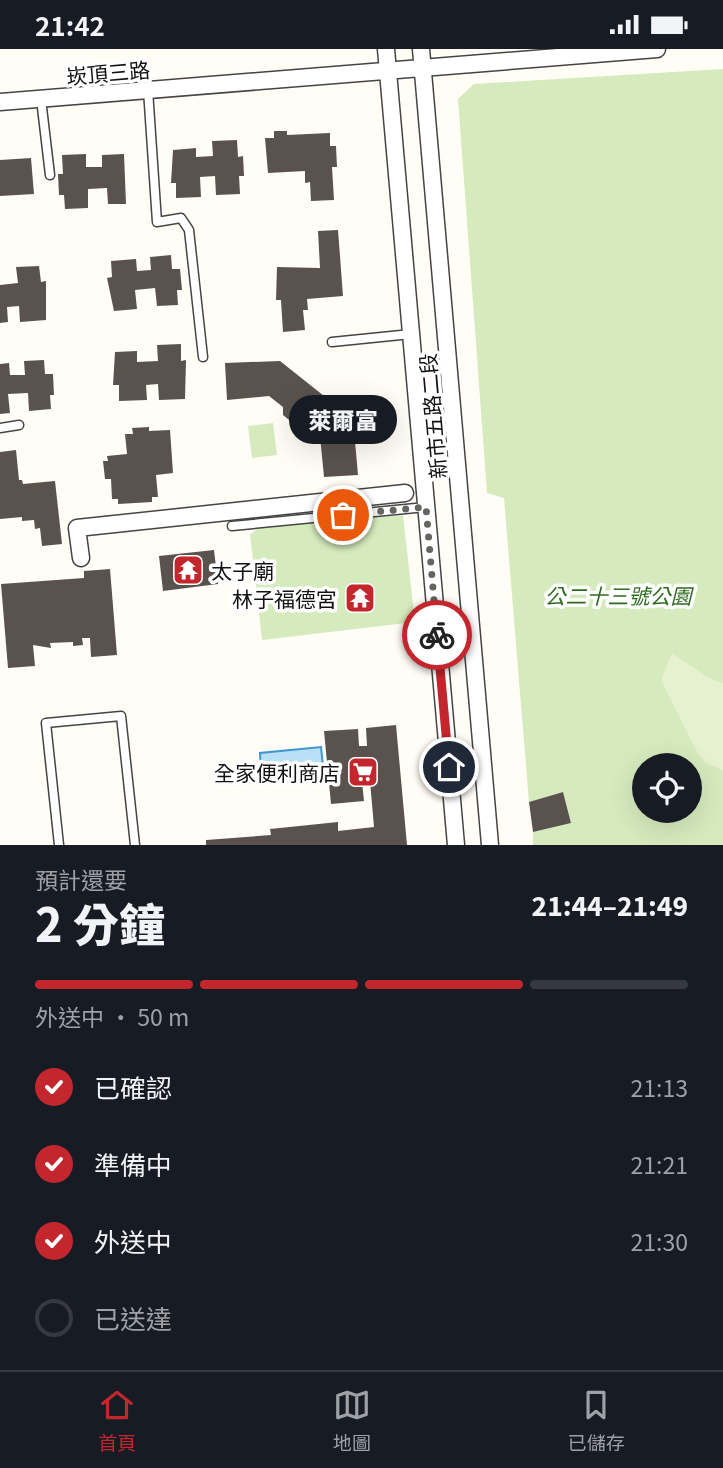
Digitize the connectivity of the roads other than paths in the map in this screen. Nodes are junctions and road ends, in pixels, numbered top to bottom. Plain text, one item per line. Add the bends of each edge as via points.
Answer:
1 (386, 49) edge
2 (421, 49) edge
3 (657, 49) edge
4 (423, 67) junction
5 (388, 72) junction
6 (148, 90) junction
7 (41, 99) junction
8 (0, 102) edge
9 (50, 174) dead end
10 (411, 334) junction
11 (332, 342) dead end
12 (203, 357) dead end
13 (19, 425) dead end
14 (0, 428) edge
15 (405, 493) dead end
16 (426, 507) junction
17 (232, 526) dead end
18 (81, 558) dead end
19 (59, 845) edge
20 (135, 845) edge
21 (456, 845) edge
22 (490, 845) edge

1 - 5 street, 新市五路二段
2 - 4 street, 新市五路二段
3 - 4 street
4 - 5 street, 崁頂三路
4 - 22 street, 新市五路二段
5 - 6 street, 崁頂三路
5 - 10 street, 新市五路二段
6 - 7 street, 崁頂三路
6 - 12 lane via 158,222 181,218 189,230
7 - 8 street, 崁頂三路
7 - 9 lane
10 - 11 lane
10 - 16 street, 新市五路二段
13 - 14 lane
15 - 18 street via 77,529
16 - 17 lane
16 - 21 street, 新市五路二段
19 - 20 lane via 46,723 121,716

